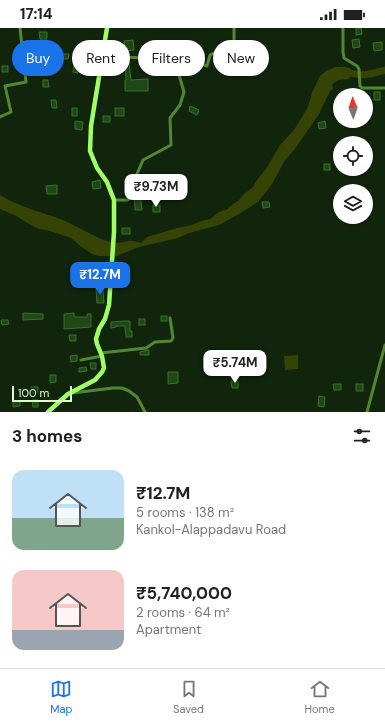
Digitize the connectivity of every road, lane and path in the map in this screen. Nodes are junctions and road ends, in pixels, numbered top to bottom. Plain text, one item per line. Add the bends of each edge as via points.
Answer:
1 (20, 28) edge
2 (107, 28) edge
3 (234, 28) edge
4 (343, 28) edge
5 (105, 40) edge
6 (205, 66) edge
7 (99, 76) edge
8 (178, 76) edge
9 (385, 88) edge
10 (0, 118) edge
11 (114, 200) junction
12 (170, 318) dead end
13 (385, 345) edge
14 (102, 355) junction
15 (81, 360) dead end
16 (68, 394) junction
17 (48, 412) edge
18 (145, 412) edge
19 (367, 412) edge

1 - 10 street via 26,82 5,86 11,112
2 - 5 main road
3 - 6 street via 234,43 210,55
4 - 9 street via 344,58 359,69 360,86
7 - 11 main road via 90,151
8 - 11 street via 184,92 180,105 170,118 170,145 143,160 128,200
11 - 14 main road via 109,305 96,339
12 - 14 street via 173,338 171,341 155,342 146,348
13 - 19 street
14 - 15 street
14 - 16 main road via 104,368 101,374 95,380
16 - 17 main road
16 - 18 street via 122,388 137,397

